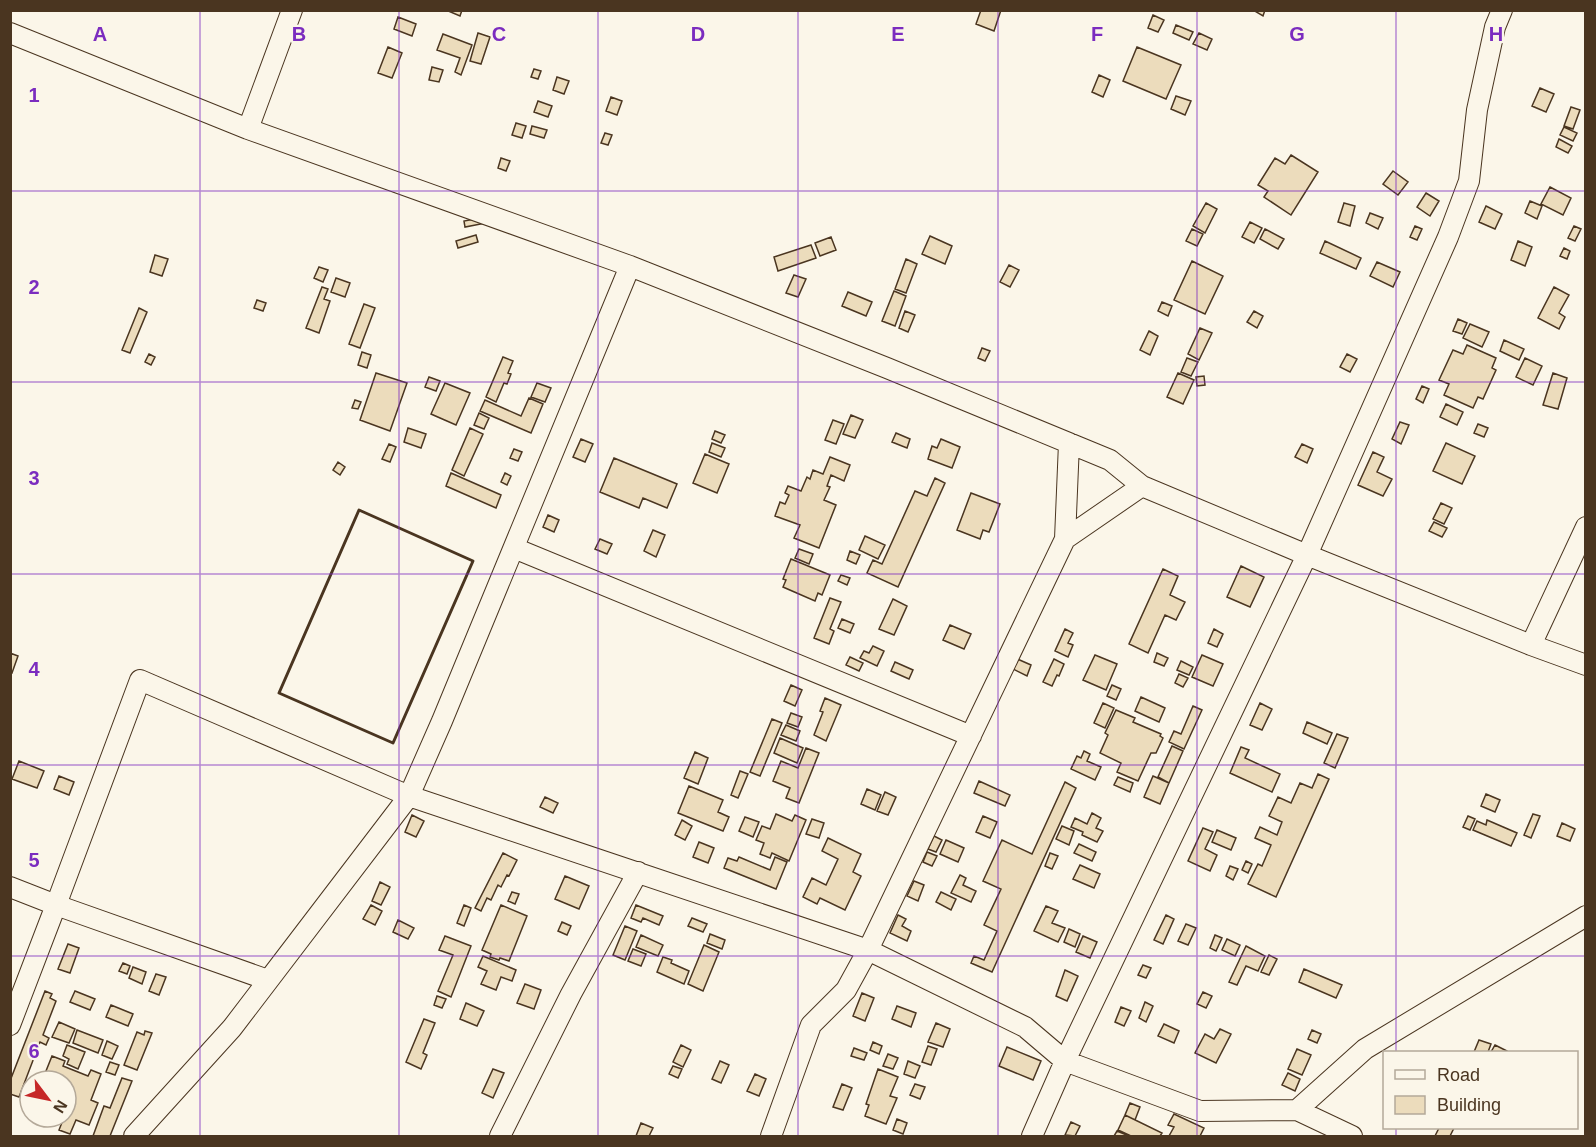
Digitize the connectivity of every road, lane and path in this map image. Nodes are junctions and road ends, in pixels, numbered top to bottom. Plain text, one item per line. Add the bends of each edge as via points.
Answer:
1 (292, 10) edge
2 (1502, 10) edge
3 (10, 33) edge
4 (248, 129) junction
5 (630, 266) junction
6 (1069, 443) junction
7 (1142, 486) junction
8 (1586, 527) edge
9 (1065, 539) junction
10 (514, 548) junction
11 (1307, 555) junction
12 (1531, 645) junction
13 (1586, 665) edge
14 (971, 736) junction
15 (409, 796) junction
16 (638, 872) junction
17 (10, 887) edge
18 (56, 905) junction
19 (1586, 916) edge
20 (868, 950) junction
21 (268, 980) junction
22 (10, 1025) edge
23 (1065, 1061) junction
24 (1297, 1110) junction
25 (134, 1137) edge
26 (500, 1137) edge
27 (771, 1137) edge
28 (1032, 1137) edge
29 (1352, 1137) edge

1 - 4 street
2 - 11 street via 1477,110 1469,181
3 - 4 street
4 - 5 street
5 - 6 street
5 - 10 street
6 - 7 street via 1110,460
6 - 9 street
7 - 9 street
7 - 11 street
8 - 12 street
9 - 14 street
10 - 14 street
10 - 15 street
11 - 12 street
11 - 23 street
12 - 13 street
14 - 20 street
15 - 16 street
15 - 18 street via 140,680
15 - 21 street
16 - 20 street
16 - 26 street
17 - 18 street
18 - 21 street
18 - 22 street
19 - 24 street via 1365,1049
20 - 23 street via 1025,1027
20 - 27 street via 846,990 811,1025
21 - 25 street via 232,1028
23 - 24 street via 1200,1111
23 - 28 street
24 - 29 street

